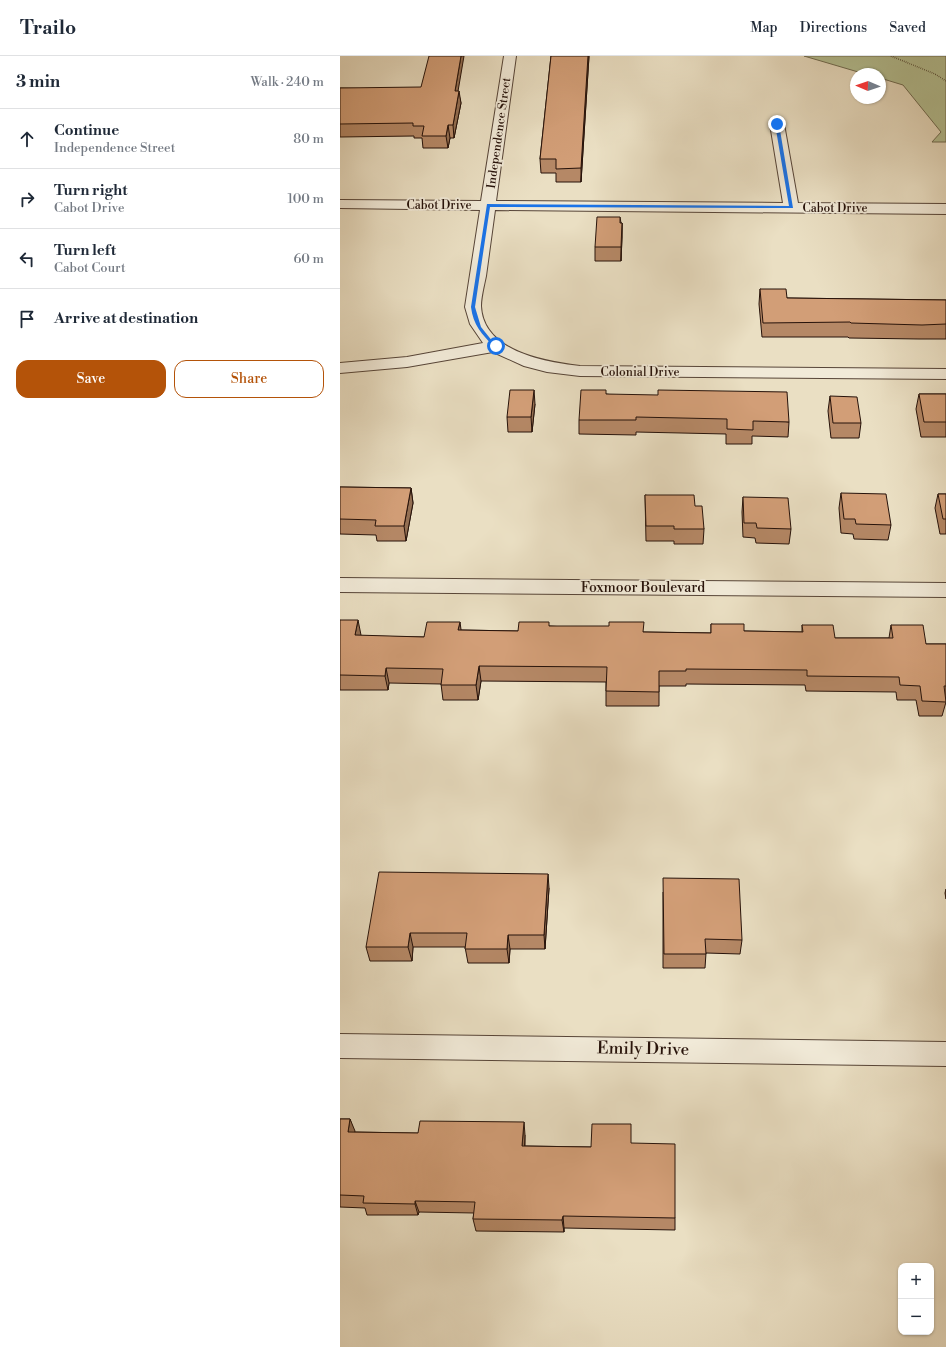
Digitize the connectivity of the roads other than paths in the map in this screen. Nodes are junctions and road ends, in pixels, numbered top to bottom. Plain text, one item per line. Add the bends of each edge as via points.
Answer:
1 (510, 56) edge
2 (777, 124) dead end
3 (340, 204) edge
4 (488, 205) junction
5 (791, 207) junction
6 (946, 209) edge
7 (496, 346) junction
8 (340, 368) edge
9 (946, 374) edge
10 (340, 585) edge
11 (946, 590) edge
12 (340, 1046) edge
13 (946, 1054) edge

1 - 4 street, Independence Street
2 - 5 street
3 - 4 street, Cabot Drive
4 - 5 street, Cabot Drive
4 - 7 street, Independence Street via 473,307 478,327
5 - 6 street, Cabot Drive
7 - 8 street via 407,362
7 - 9 street, Colonial Drive via 512,356 532,363 555,369 580,371
10 - 11 street, Foxmoor Boulevard
12 - 13 street, Emily Drive

